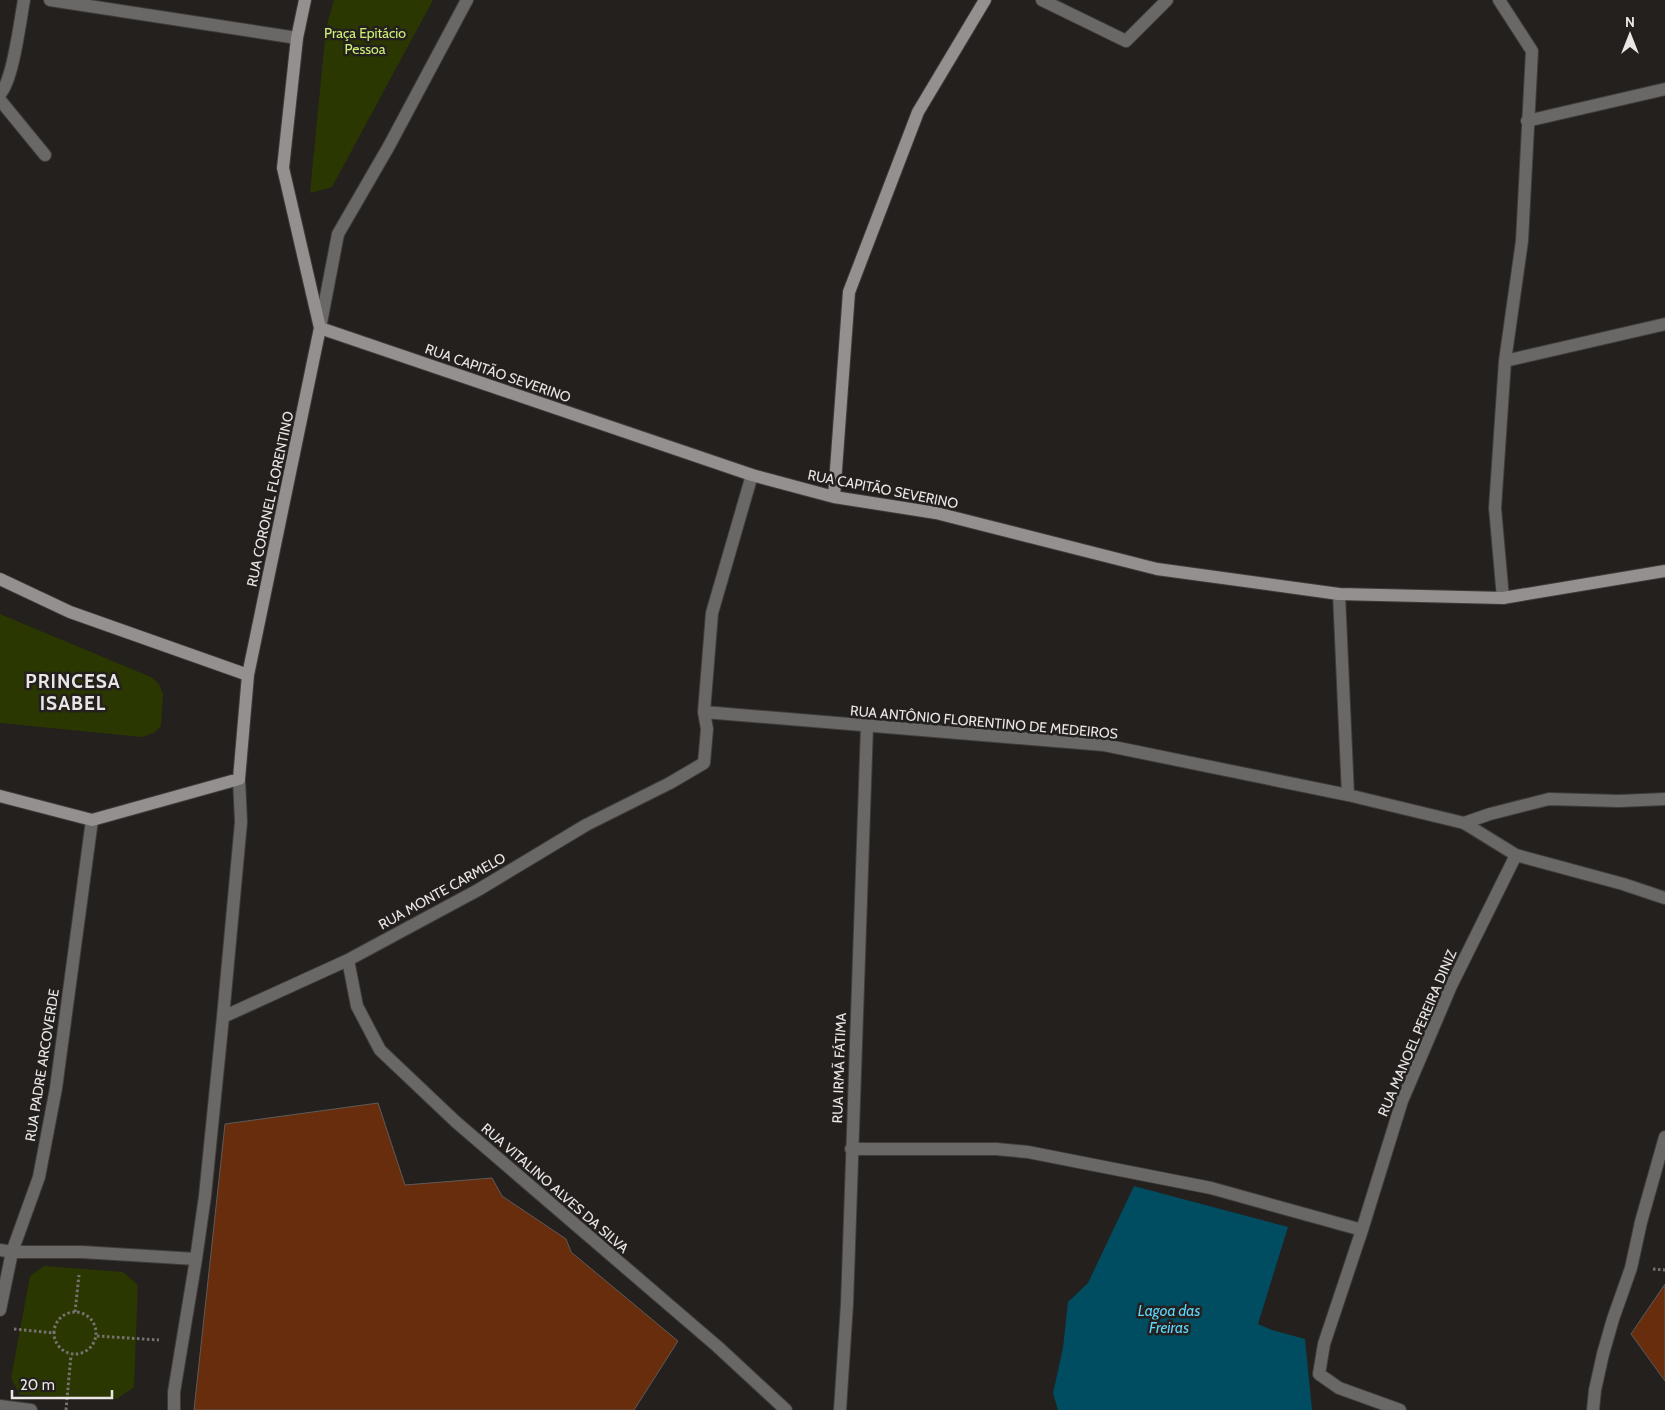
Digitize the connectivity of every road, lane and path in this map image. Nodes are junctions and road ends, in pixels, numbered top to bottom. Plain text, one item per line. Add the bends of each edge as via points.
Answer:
1 (24, 0) edge
2 (50, 0) edge
3 (305, 0) edge
4 (467, 0) edge
5 (985, 0) edge
6 (1042, 0) edge
7 (1167, 0) edge
8 (1499, 0) edge
9 (297, 38) junction
10 (1665, 89) edge
11 (0, 94) edge
12 (0, 100) edge
13 (1527, 122) junction
14 (45, 155) dead end
15 (1665, 324) edge
16 (320, 328) junction
17 (1505, 361) junction
18 (752, 475) junction
19 (834, 497) junction
20 (1665, 571) edge
21 (0, 579) edge
22 (1339, 594) junction
23 (1504, 598) junction
24 (248, 675) junction
25 (704, 712) junction
26 (867, 726) junction
27 (239, 779) junction
28 (1348, 795) junction
29 (0, 796) edge
30 (1665, 799) edge
31 (92, 820) junction
32 (1464, 823) junction
33 (1516, 855) junction
34 (1665, 898) edge
35 (348, 960) junction
36 (223, 1017) junction
37 (1665, 1137) edge
38 (851, 1149) junction
39 (1362, 1230) junction
40 (6, 1251) edge
41 (82, 1252) junction
42 (196, 1258) junction
43 (0, 1310) edge
44 (75, 1312) junction
45 (9, 1329) dead end
46 (54, 1332) junction
47 (97, 1336) junction
48 (182, 1341) junction
49 (71, 1355) junction
50 (0, 1406) edge
51 (31, 1410) edge
52 (66, 1410) edge
53 (174, 1410) edge
54 (786, 1410) edge
55 (840, 1410) edge
56 (1400, 1410) edge
57 (1593, 1410) edge

1 - 11 street via 7,83
2 - 9 street
3 - 9 main road
4 - 16 street via 338,234
5 - 19 main road via 918,112 849,292
6 - 7 street via 1126,41
8 - 13 street via 1532,51
9 - 16 main road via 283,168
10 - 13 street
12 - 14 street
13 - 17 street via 1522,241
15 - 17 street
16 - 18 main road, RUA CAPITÃO SEVERINO
16 - 24 main road, RUA CORONEL FLORENTINO
17 - 23 street via 1495,508
18 - 19 main road, RUA CAPITÃO SEVERINO
18 - 25 street via 712,613
19 - 22 main road, RUA CAPITÃO SEVERINO via 936,513 1157,569
20 - 23 main road, RUA CAPITÃO SEVERINO
21 - 24 main road via 70,612
22 - 23 main road, RUA CAPITÃO SEVERINO
22 - 28 street
24 - 27 main road, RUA CORONEL FLORENTINO
25 - 26 street, RUA ANTÔNIO FLORENTINO DE MEDEIROS
25 - 35 street, RUA MONTE CARMELO via 707,730 704,763 586,825 478,890
26 - 28 street, RUA ANTÔNIO FLORENTINO DE MEDEIROS via 1104,746
26 - 38 street, RUA IRMÃ FÁTIMA
27 - 31 main road
27 - 36 street via 241,822
28 - 32 street, RUA ANTÔNIO FLORENTINO DE MEDEIROS
29 - 31 main road
30 - 32 street via 1549,799
31 - 40 street, RUA PADRE ARCOVERDE via 54,1097 39,1177
32 - 33 street
33 - 34 street
33 - 39 street, RUA MANOEL PEREIRA DINIZ via 1451,986 1402,1101
35 - 36 street, RUA MONTE CARMELO
35 - 54 street, RUA VITALINO ALVES DA SILVA via 357,1006 380,1050 456,1122
36 - 42 street
37 - 57 street via 1631,1268 1612,1319
38 - 39 street via 1028,1152 1211,1188
38 - 55 street, RUA IRMÃ FÁTIMA via 847,1304
39 - 56 street, RUA MANOEL PEREIRA DINIZ via 1324,1344 1319,1374 1339,1388
40 - 41 street
40 - 43 street, RUA PADRE ARCOVERDE
41 - 42 street
41 - 44 path
42 - 48 street
44 - 46 path via 64,1314 56,1322
44 - 47 path via 87,1315 95,1324
45 - 46 path
46 - 49 path via 56,1342
47 - 48 path
47 - 49 path via 92,1347 83,1354
48 - 53 street
49 - 52 path
50 - 51 street

